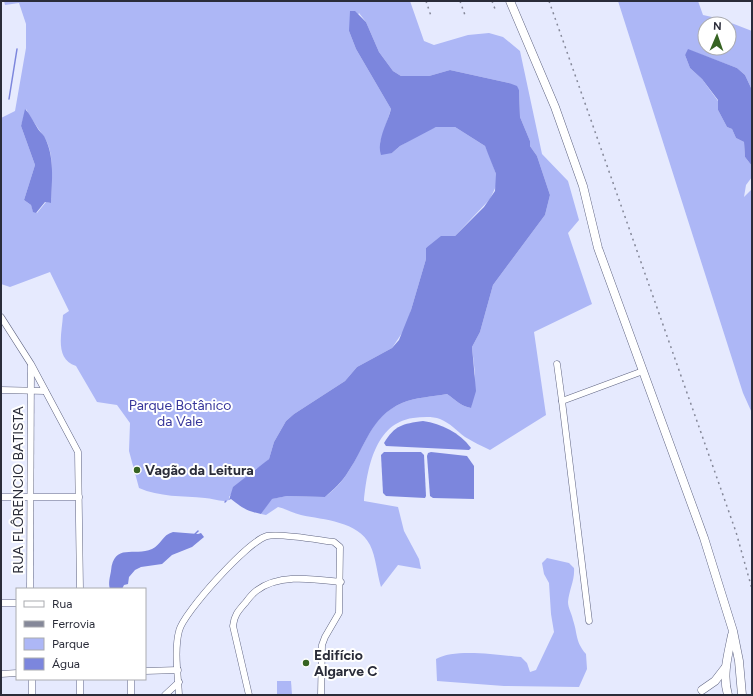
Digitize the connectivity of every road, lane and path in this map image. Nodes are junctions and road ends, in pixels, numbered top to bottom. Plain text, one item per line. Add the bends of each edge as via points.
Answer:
1 (510, 1) edge
2 (1, 317) edge
3 (31, 364) junction
4 (557, 364) dead end
5 (643, 371) junction
6 (1, 390) edge
7 (30, 391) junction
8 (45, 391) junction
9 (562, 401) junction
10 (30, 497) junction
11 (78, 497) junction
12 (1, 498) edge
13 (341, 582) junction
14 (30, 588) edge
15 (80, 588) edge
16 (1, 603) edge
17 (16, 603) edge
18 (589, 621) dead end
19 (733, 631) junction
20 (726, 667) junction
21 (178, 670) junction
22 (146, 671) edge
23 (16, 673) edge
24 (1, 674) edge
25 (32, 680) edge
26 (80, 680) edge
27 (131, 680) edge
28 (179, 682) junction
29 (702, 690) dead end
30 (32, 695) edge
31 (80, 695) edge
32 (131, 695) edge
33 (165, 695) edge
34 (179, 695) edge
35 (249, 695) edge
36 (321, 695) edge
37 (728, 695) edge
38 (742, 695) edge

1 - 5 street via 560,121 583,186 598,248
2 - 3 street
3 - 7 street, RUA FLÔRENCIO BATISTA
3 - 8 street
4 - 9 street
5 - 9 street
5 - 19 street via 704,538
6 - 7 street
7 - 8 street
7 - 10 street, RUA FLÔRENCIO BATISTA
8 - 11 street via 78,452
9 - 18 street
10 - 11 street
10 - 12 street
10 - 14 street, RUA FLÔRENCIO BATISTA
11 - 15 street
13 - 21 street via 341,552 337,543 267,536 253,543 231,563 182,622 177,639
13 - 35 street via 298,579 271,583 256,590 238,610 233,626
13 - 36 street via 339,613 322,645
16 - 17 street
19 - 20 street
19 - 38 street
20 - 29 street via 715,682
20 - 37 street
21 - 22 street
21 - 28 street
23 - 24 street
25 - 30 street
26 - 31 street
27 - 32 street
28 - 33 street
28 - 34 street

